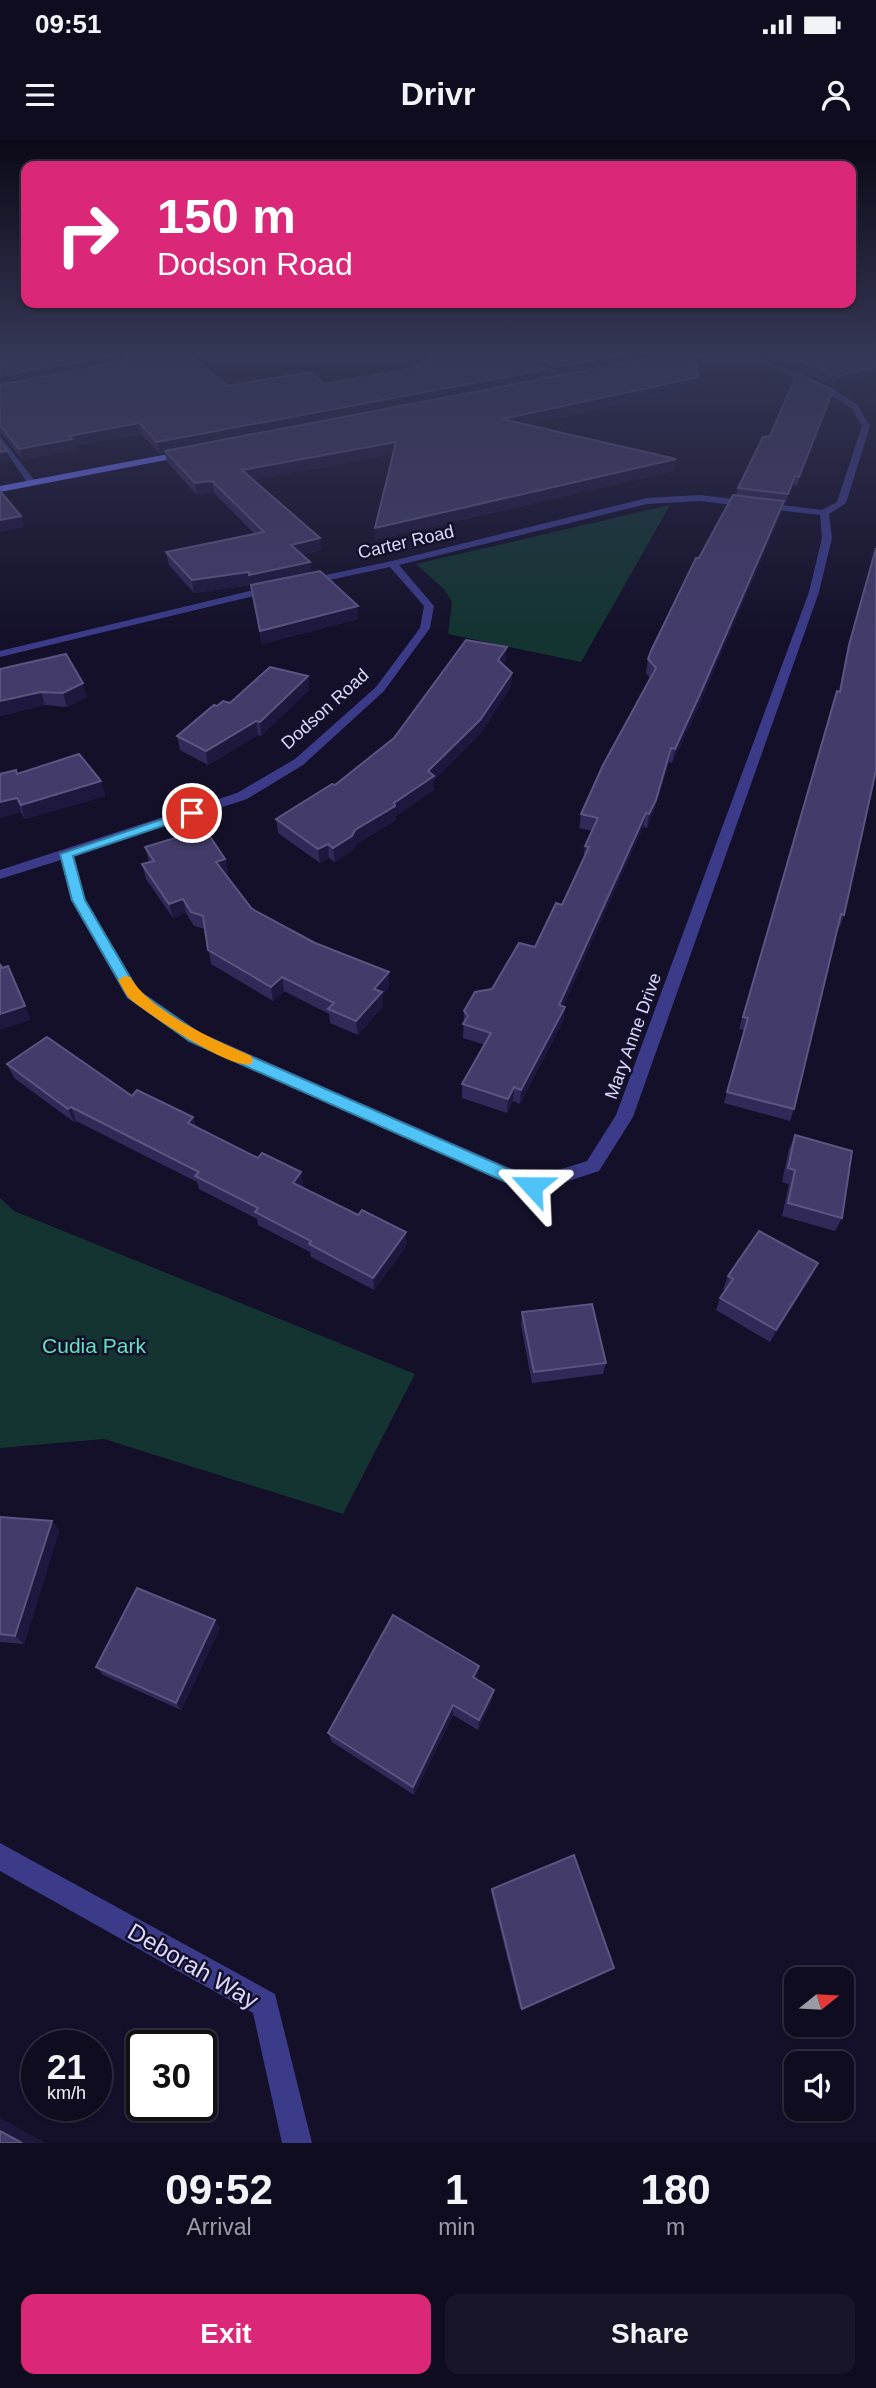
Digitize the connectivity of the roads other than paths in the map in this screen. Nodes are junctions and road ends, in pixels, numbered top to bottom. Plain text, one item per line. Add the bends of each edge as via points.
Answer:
1 (7, 447) edge
2 (859, 447) edge
3 (193, 453) edge
4 (32, 483) junction
5 (0, 489) edge
6 (824, 513) junction
7 (392, 564) junction
8 (300, 583) edge
9 (286, 586) edge
10 (0, 654) edge
11 (67, 854) junction
12 (0, 875) edge
13 (0, 1856) edge
14 (297, 2143) edge

1 - 4 lane
2 - 6 street via 841,503
3 - 4 street
4 - 5 street
6 - 7 street, Carter Road via 701,498 648,501
6 - 11 street, Mary Anne Drive via 827,538 814,592 625,1117 593,1166 532,1186 195,1037 133,994 78,900
7 - 8 street, Carter Road
7 - 11 street, Dodson Road via 429,606 425,628 380,688 299,761 242,796
9 - 10 street
11 - 12 street, Dodson Road
13 - 14 street, Deborah Way via 265,2004

